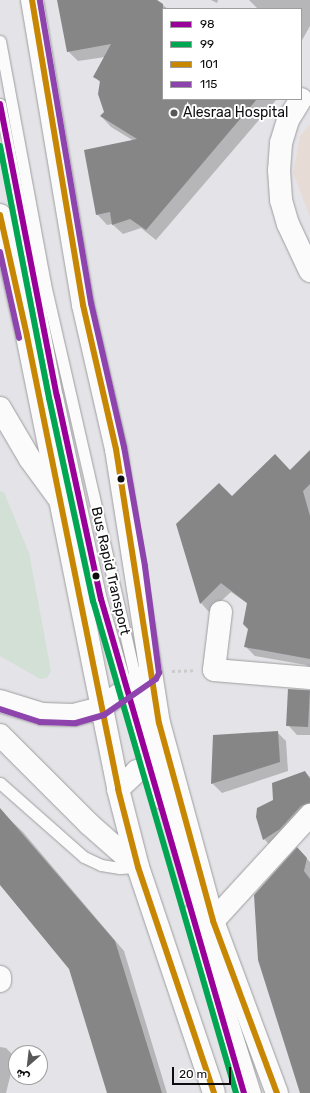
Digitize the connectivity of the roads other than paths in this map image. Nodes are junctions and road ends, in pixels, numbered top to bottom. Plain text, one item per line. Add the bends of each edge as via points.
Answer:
1 (32, 0) edge
2 (0, 41) edge
3 (310, 84) edge
4 (302, 97) edge
5 (300, 100) edge
6 (0, 104) edge
7 (0, 214) edge
8 (310, 271) edge
9 (0, 408) edge
10 (60, 500) junction
11 (221, 612) dead end
12 (310, 678) edge
13 (138, 681) junction
14 (0, 701) edge
15 (100, 708) junction
16 (0, 735) edge
17 (159, 765) junction
18 (0, 783) edge
19 (118, 789) junction
20 (310, 815) edge
21 (138, 867) junction
22 (213, 921) junction
23 (0, 977) edge
24 (0, 981) edge
25 (214, 1093) edge
26 (244, 1093) edge
27 (255, 1093) edge
28 (277, 1093) edge

1 - 13 main road via 83,304 116,449 137,567
2 - 13 lane, Bus Rapid Transport via 45,284
3 - 4 main road
5 - 8 main road via 288,120 281,143 279,170 281,200 288,224
6 - 13 lane, Bus Rapid Transport via 57,396 102,599
7 - 10 main road
9 - 10 main road via 30,459
10 - 15 main road
11 - 12 main road via 214,670
13 - 15 main road
13 - 17 main road
13 - 17 lane, Bus Rapid Transport
14 - 15 main road via 27,710 55,715 74,715
15 - 19 main road
16 - 21 main road via 90,824
17 - 19 main road via 127,779
17 - 22 main road
17 - 26 lane, Bus Rapid Transport
17 - 27 lane, Bus Rapid Transport via 187,877
18 - 21 lane via 84,857 101,865
19 - 21 main road
20 - 22 main road
21 - 25 main road
22 - 28 main road
23 - 24 main road

